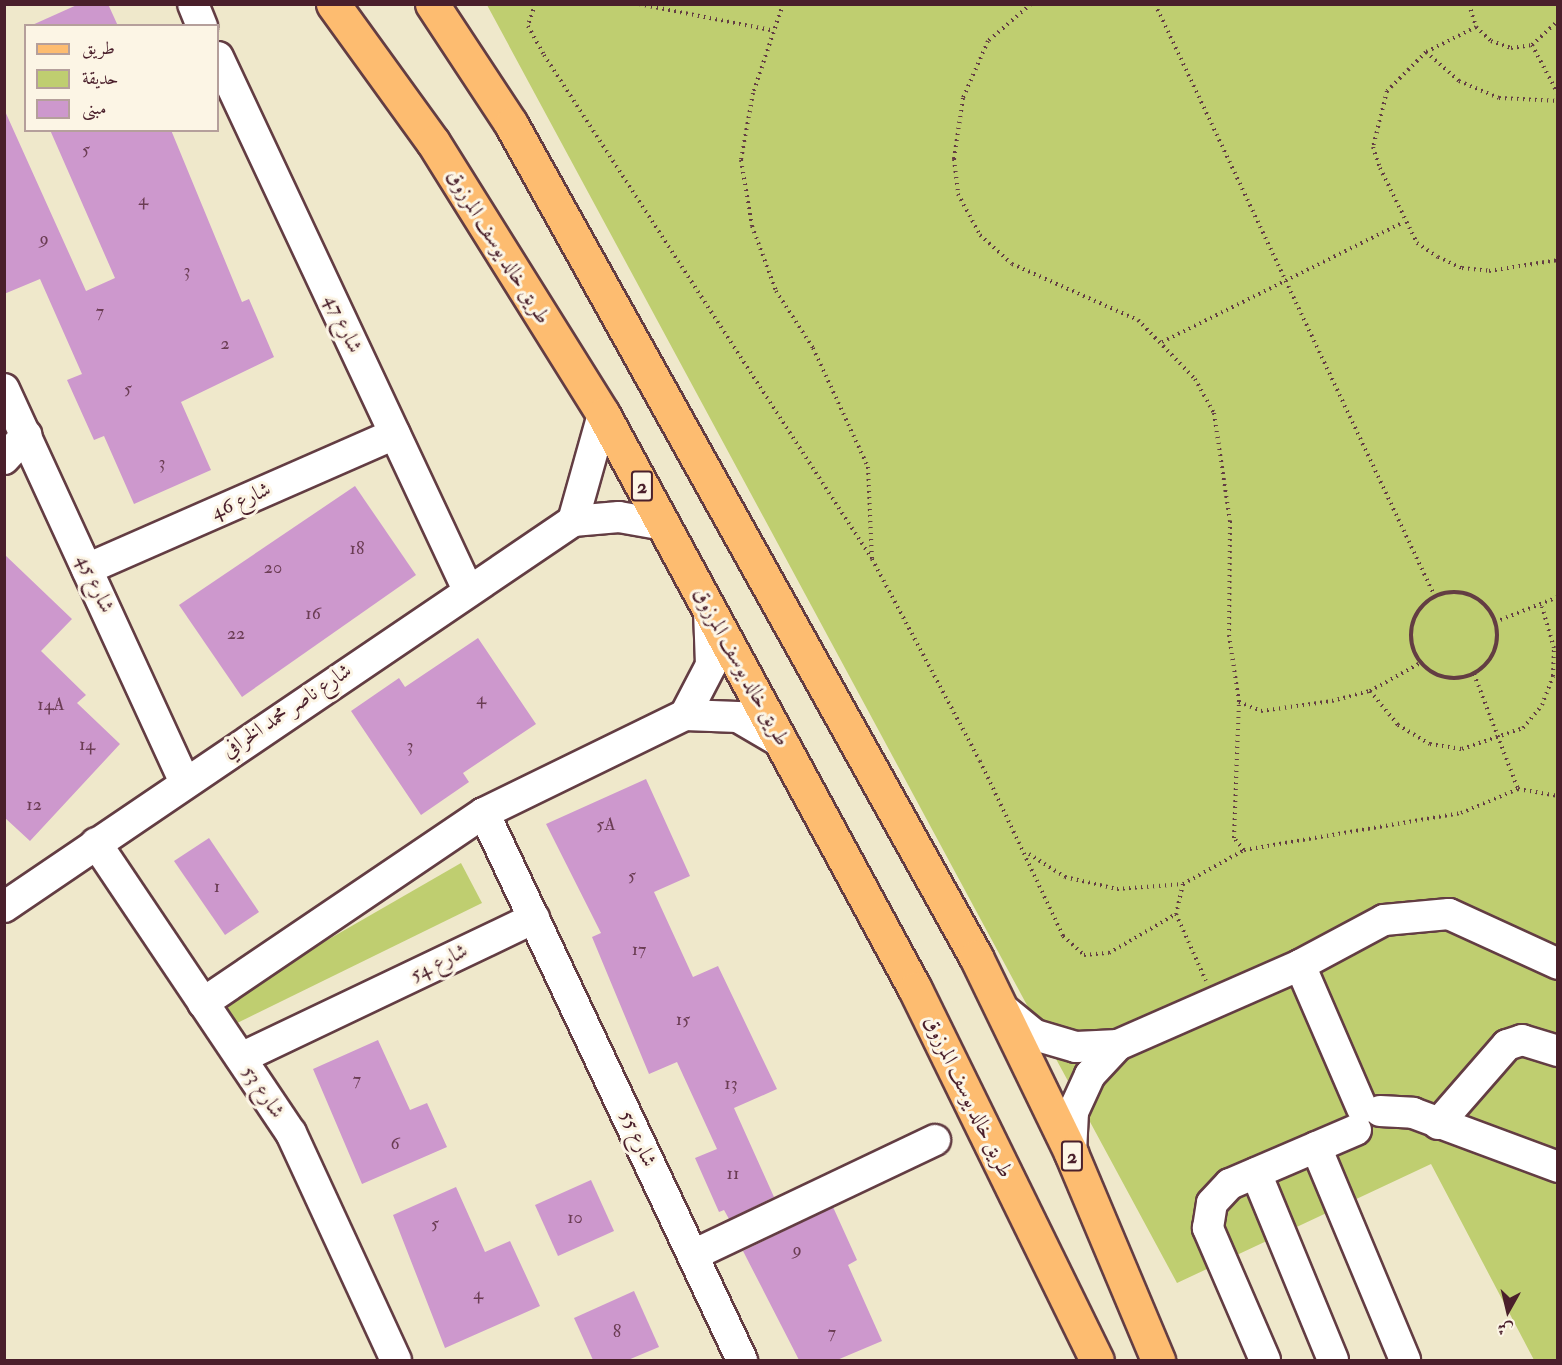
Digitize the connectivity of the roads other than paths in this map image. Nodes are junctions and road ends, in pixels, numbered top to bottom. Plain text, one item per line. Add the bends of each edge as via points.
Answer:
1 (193, 4) edge
2 (333, 4) edge
3 (432, 4) edge
4 (201, 24) edge
5 (219, 59) edge
6 (4, 389) edge
7 (603, 414) junction
8 (395, 434) junction
9 (26, 435) junction
10 (4, 459) edge
11 (573, 521) junction
12 (664, 525) junction
13 (87, 569) junction
14 (468, 590) junction
15 (709, 609) junction
16 (685, 715) junction
17 (784, 744) junction
18 (184, 780) junction
19 (484, 813) junction
20 (96, 843) junction
21 (4, 907) edge
22 (534, 918) junction
23 (1557, 964) edge
24 (1300, 965) junction
25 (203, 1003) junction
26 (1002, 1008) junction
27 (1118, 1045) junction
28 (1557, 1051) edge
29 (241, 1058) junction
30 (1366, 1116) junction
31 (1438, 1124) junction
32 (935, 1140) dead end
33 (1316, 1147) junction
34 (1071, 1153) junction
35 (1557, 1167) edge
36 (1256, 1173) junction
37 (693, 1255) junction
38 (396, 1360) edge
39 (742, 1360) edge
40 (1097, 1360) edge
41 (1158, 1360) edge
42 (1265, 1360) edge
43 (1333, 1360) edge
44 (1405, 1360) edge

1 - 4 street
2 - 7 main road, طريق خالد يوسف المرزوق / 2 via 433,142
3 - 26 main road, 2 via 511,124
5 - 8 street, شارع 47
6 - 9 street, شارع 45
7 - 11 street
7 - 12 main road, طريق خالد يوسف المرزوق / 2
8 - 13 street, شارع 46
8 - 14 street, شارع 47
9 - 10 street
9 - 13 street, شارع 45
11 - 12 street, شارع ناصر محمد الخرافي via 619,517
11 - 14 street, شارع ناصر محمد الخرافي
12 - 15 main road, طريق خالد يوسف المرزوق / 2
13 - 18 street, شارع 45
14 - 18 street, شارع ناصر محمد الخرافي
15 - 16 street via 711,665
15 - 17 main road, طريق خالد يوسف المرزوق / 2
16 - 17 street via 738,717
16 - 19 street
17 - 40 main road, طريق خالد يوسف المرزوق / 2 via 915,989
18 - 20 street, شارع ناصر محمد الخرافي
19 - 22 street
19 - 25 street
20 - 21 street, شارع ناصر محمد الخرافي
20 - 25 street, شارع 53
22 - 29 street, شارع 54
22 - 37 street, شارع 55
23 - 24 street via 1449,914 1383,920
24 - 27 street
24 - 30 street
25 - 29 street, شارع 53
26 - 27 street via 1035,1035 1076,1047
26 - 34 main road, 2
27 - 34 street via 1089,1075 1077,1103
28 - 31 street via 1522,1040 1507,1045
29 - 38 street, شارع 53 via 291,1133
30 - 31 street via 1406,1112
30 - 33 street
31 - 35 street
32 - 37 street
33 - 36 street
33 - 44 street
34 - 41 main road, 2
36 - 42 street via 1220,1192 1208,1227
36 - 43 street
37 - 39 street, شارع 55

